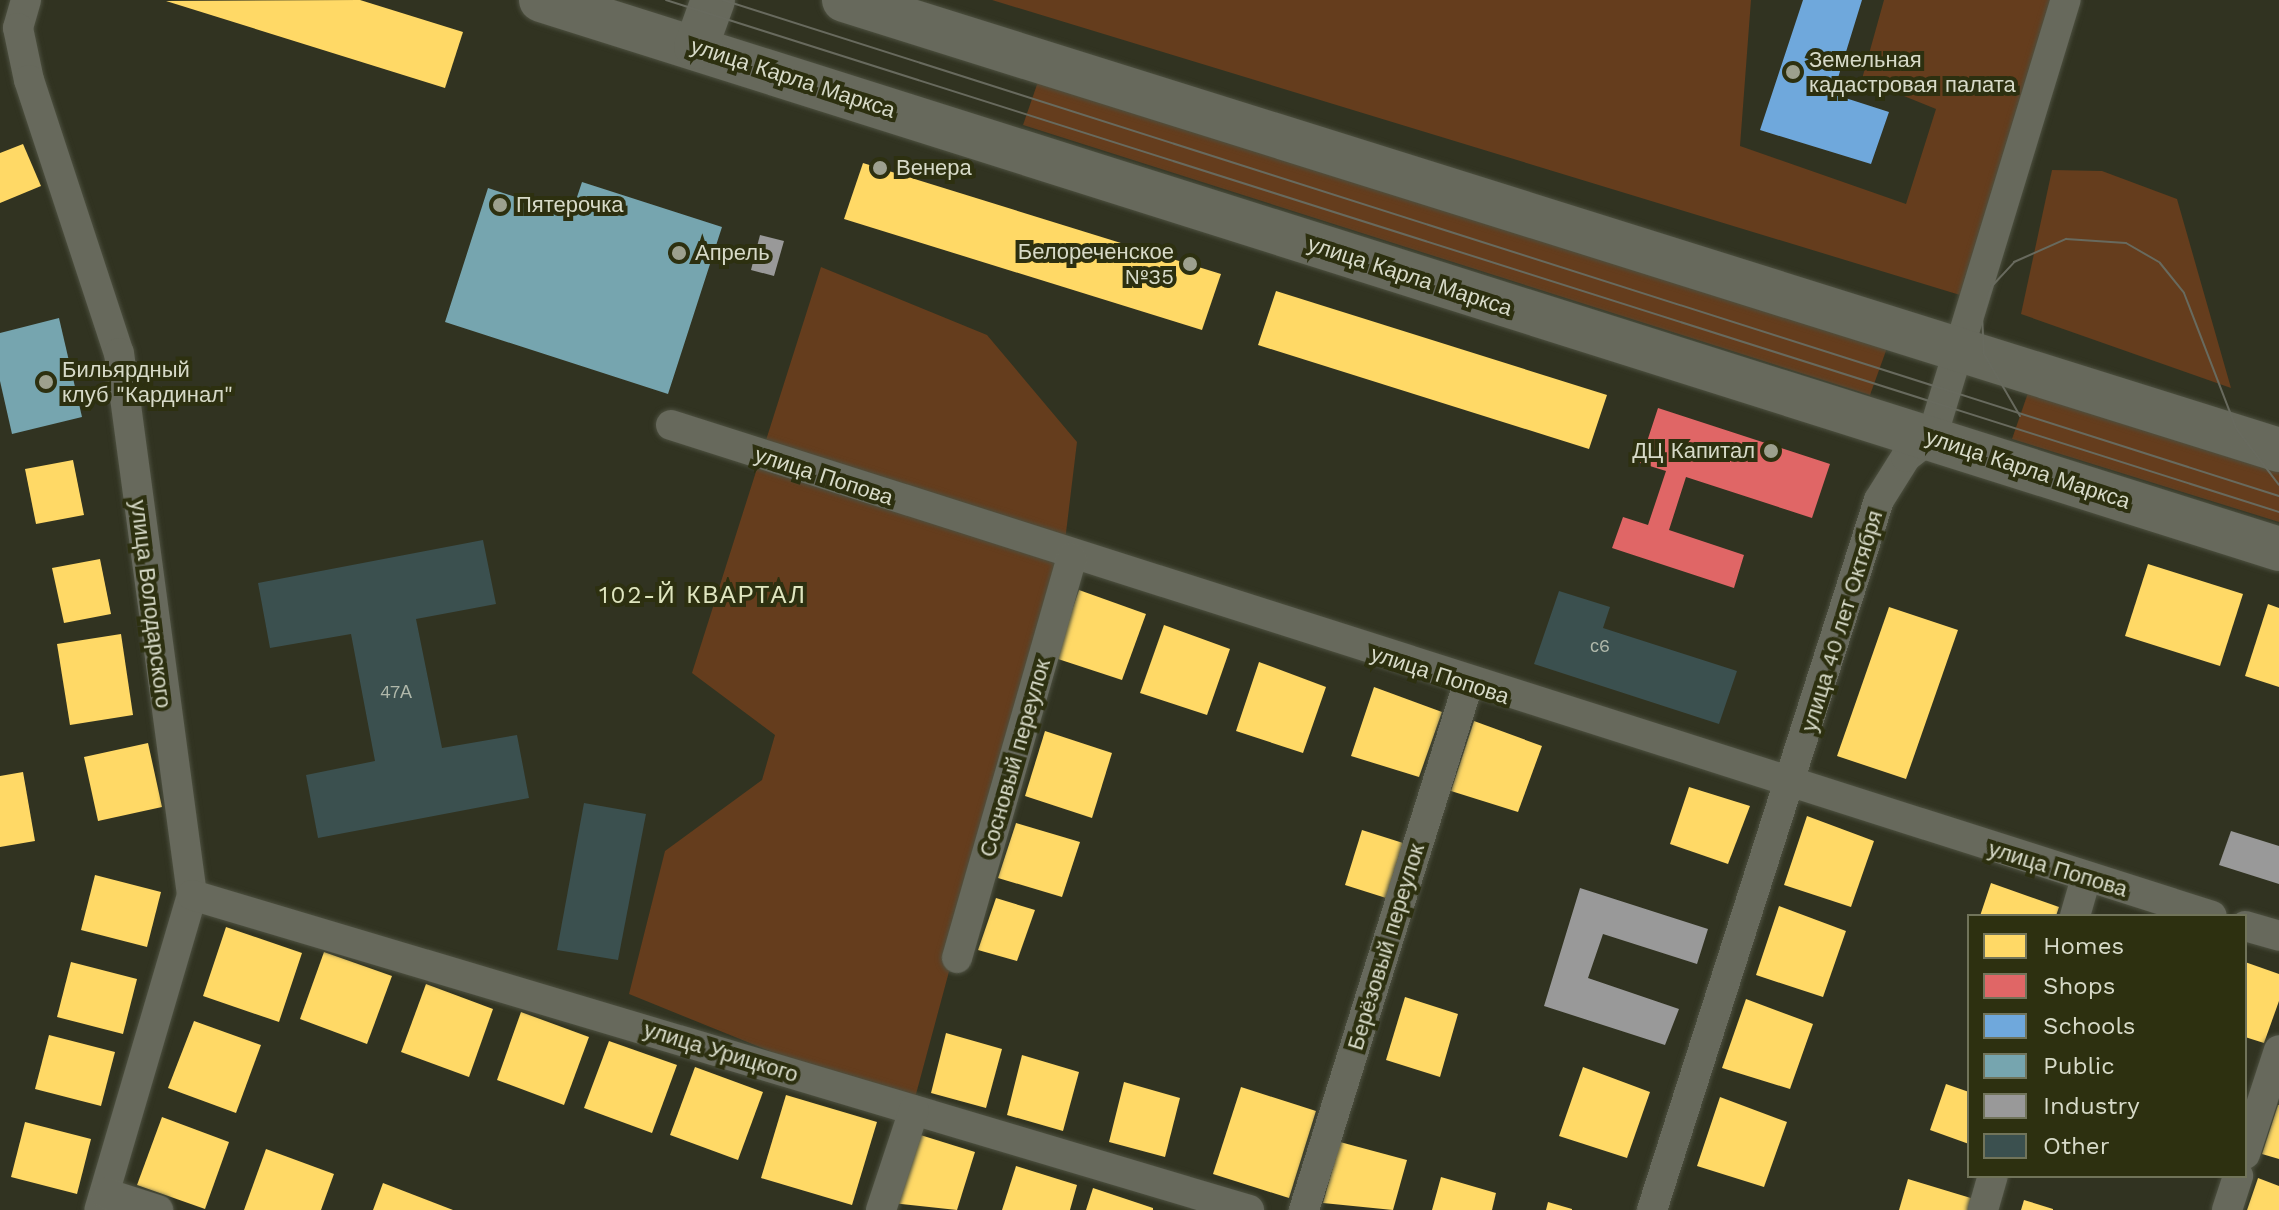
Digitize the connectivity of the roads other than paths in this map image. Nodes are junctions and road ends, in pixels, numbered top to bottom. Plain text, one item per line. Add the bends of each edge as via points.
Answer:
1 (26, 0) edge
2 (541, 0) edge
3 (713, 0) edge
4 (844, 0) edge
5 (2066, 0) edge
6 (627, 12) edge
7 (696, 47) junction
8 (1960, 345) junction
9 (671, 425) dead end
10 (1932, 437) junction
11 (2279, 450) edge
12 (2279, 549) edge
13 (1072, 558) junction
14 (1468, 684) junction
15 (1791, 787) junction
16 (2086, 878) junction
17 (192, 895) junction
18 (2076, 914) edge
19 (2205, 914) edge
20 (2247, 927) edge
21 (2279, 936) edge
22 (957, 958) dead end
23 (2279, 1050) edge
24 (914, 1110) junction
25 (2247, 1148) edge
26 (1992, 1178) edge
27 (2237, 1178) edge
28 (102, 1201) edge
29 (158, 1210) edge
30 (881, 1210) edge
31 (1249, 1210) edge
32 (1304, 1210) edge
33 (1652, 1210) edge
34 (1983, 1210) edge
35 (2227, 1210) edge

1 - 17 street, улица Володарского via 18,28 29,80 119,353
2 - 6 street, улица Карла Маркса
3 - 7 street
4 - 8 street
5 - 8 street
6 - 7 street, улица Карла Маркса
7 - 10 street, улица Карла Маркса via 1637,351
8 - 10 street
8 - 11 street
9 - 13 street, улица Попова
10 - 12 street, улица Карла Маркса
10 - 15 street, улица 40 лет Октября via 1906,457 1879,500
13 - 14 street, улица Попова
13 - 22 street, Сосновый переулок
14 - 15 street, улица Попова
14 - 32 street, Берёзовый переулок
15 - 16 street, улица Попова
15 - 33 street, улица 40 лет Октября
16 - 18 street
16 - 19 street, улица Попова
17 - 24 street, улица Урицкого
17 - 28 street, улица Володарского
20 - 21 street
23 - 25 street
24 - 30 street
24 - 31 street, улица Урицкого
26 - 34 street
27 - 35 street
28 - 29 street

